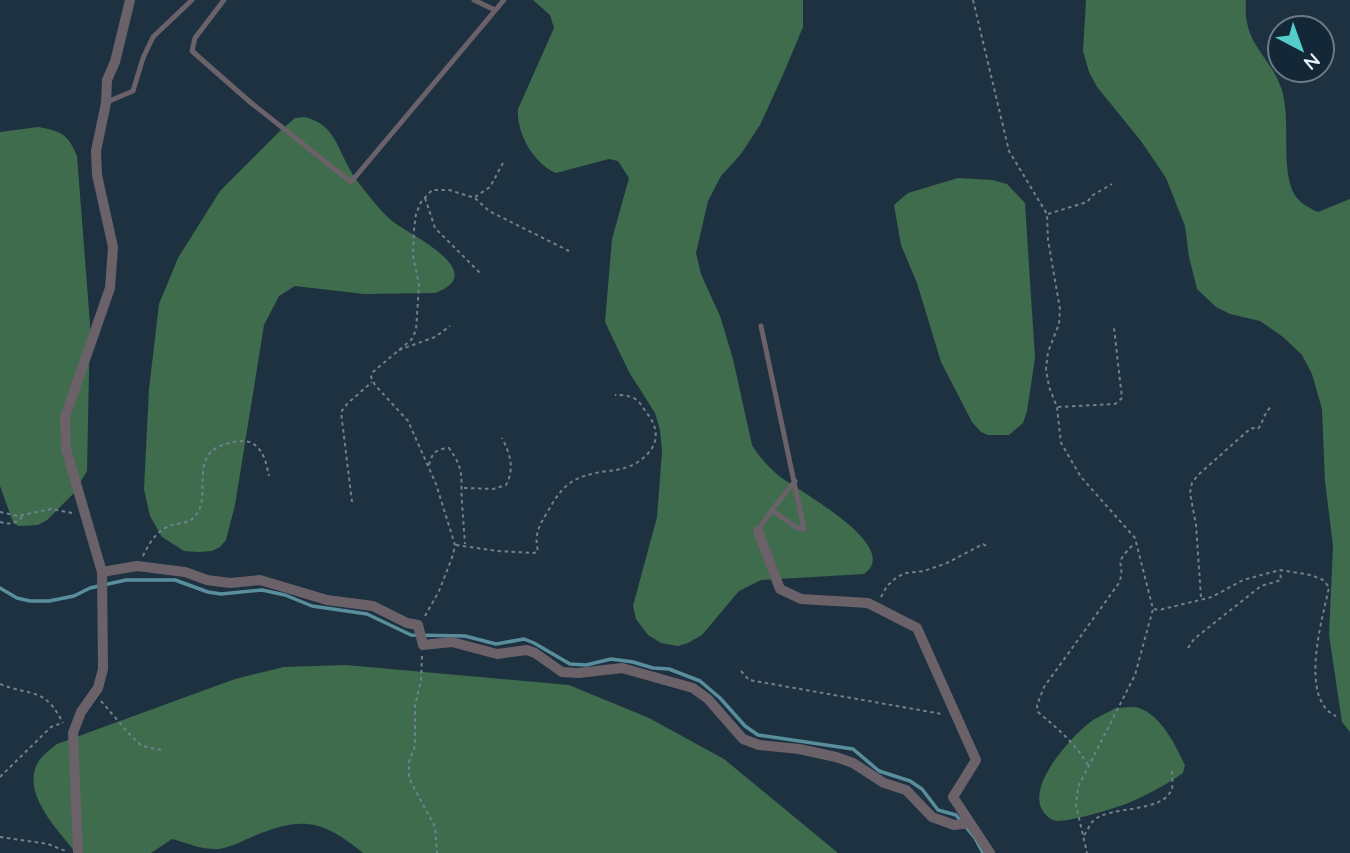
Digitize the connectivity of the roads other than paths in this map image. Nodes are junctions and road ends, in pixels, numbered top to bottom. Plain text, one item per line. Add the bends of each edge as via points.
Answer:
1 (130, 0) edge
2 (192, 0) edge
3 (224, 0) edge
4 (474, 0) edge
5 (504, 0) edge
6 (495, 10) junction
7 (106, 103) junction
8 (761, 326) dead end
9 (794, 481) junction
10 (772, 510) junction
11 (758, 531) joint
12 (102, 572) junction
13 (970, 823) junction
14 (78, 853) edge
15 (990, 853) edge

1 - 7 street via 107,79
2 - 7 lane via 153,37 133,91
3 - 6 lane via 195,38 192,51 351,182
4 - 6 lane
5 - 6 lane
7 - 12 street via 96,151 113,247 110,288 65,417 66,449
8 - 9 lane
9 - 10 lane
9 - 10 lane via 804,529
10 - 11 lane
11 - 13 street via 780,589 801,599 868,603 917,628 976,760 953,797
12 - 13 street via 137,566 230,583 260,580 327,600 373,606 418,625 423,645 464,643 497,654 527,650 562,672 622,668 693,688 743,739 853,763 884,783 906,790 932,817 954,825
12 - 14 street via 103,668 73,733
13 - 15 street

